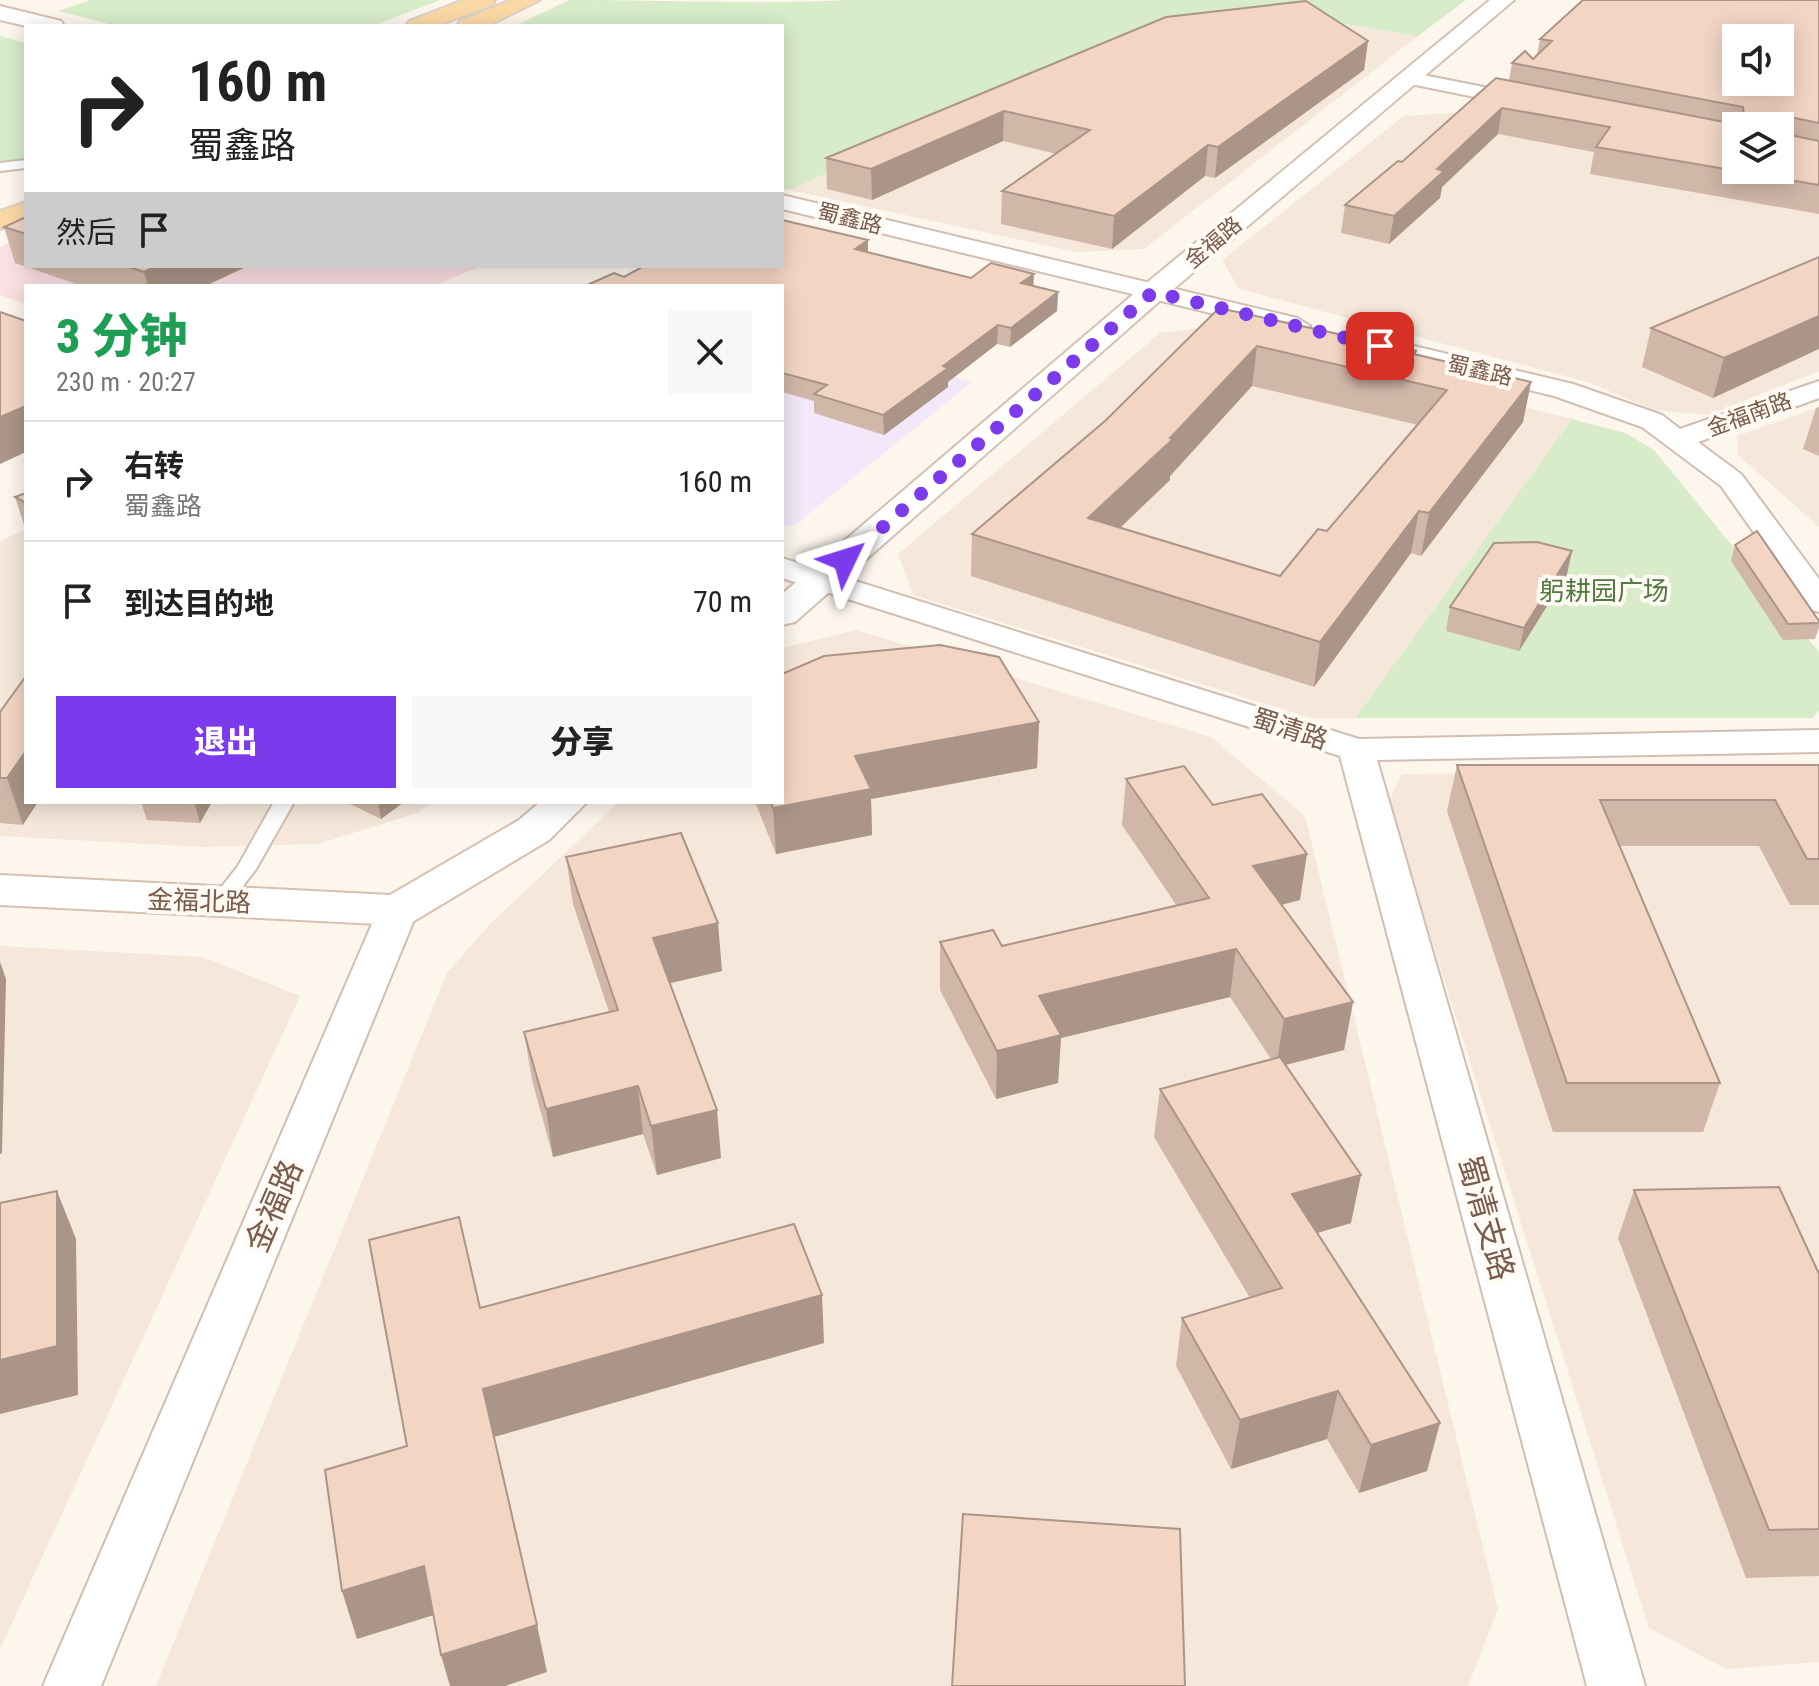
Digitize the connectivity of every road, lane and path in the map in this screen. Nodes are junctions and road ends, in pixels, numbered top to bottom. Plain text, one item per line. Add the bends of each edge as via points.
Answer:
1 (484, 0) edge
2 (529, 0) edge
3 (1503, 0) edge
4 (0, 13) edge
5 (45, 24) edge
6 (422, 24) edge
7 (473, 24) edge
8 (1408, 78) junction
9 (1549, 106) edge
10 (24, 164) edge
11 (0, 167) edge
12 (24, 184) edge
13 (0, 194) edge
14 (784, 202) edge
15 (24, 211) edge
16 (0, 221) edge
17 (1153, 292) junction
18 (1819, 389) edge
19 (1678, 439) junction
20 (784, 569) edge
21 (821, 580) junction
22 (1819, 602) edge
23 (784, 612) edge
24 (1819, 741) edge
25 (1356, 750) junction
26 (283, 804) edge
27 (564, 804) edge
28 (0, 890) edge
29 (219, 903) junction
30 (398, 910) junction
31 (72, 1686) edge
32 (1616, 1686) edge

1 - 6 main road
2 - 7 main road
3 - 8 street, 金福路
4 - 5 street
8 - 9 street
8 - 17 street, 金福路
10 - 11 lane
12 - 13 main road
14 - 17 street, 蜀鑫路
15 - 16 main road
17 - 19 street, 蜀鑫路 via 1563,390 1652,421
17 - 21 street, 金福路
18 - 19 street, 金福南路
19 - 22 street, 蜀鑫路 via 1731,480
20 - 21 street, 蜀清路
21 - 23 street, 金福路
21 - 25 street, 蜀清路
24 - 25 street, 蜀清路
25 - 32 street, 蜀清支路
26 - 29 lane via 246,869
27 - 30 street via 534,830
28 - 29 street, 金福北路
29 - 30 street, 金福北路
30 - 31 street, 金福路

